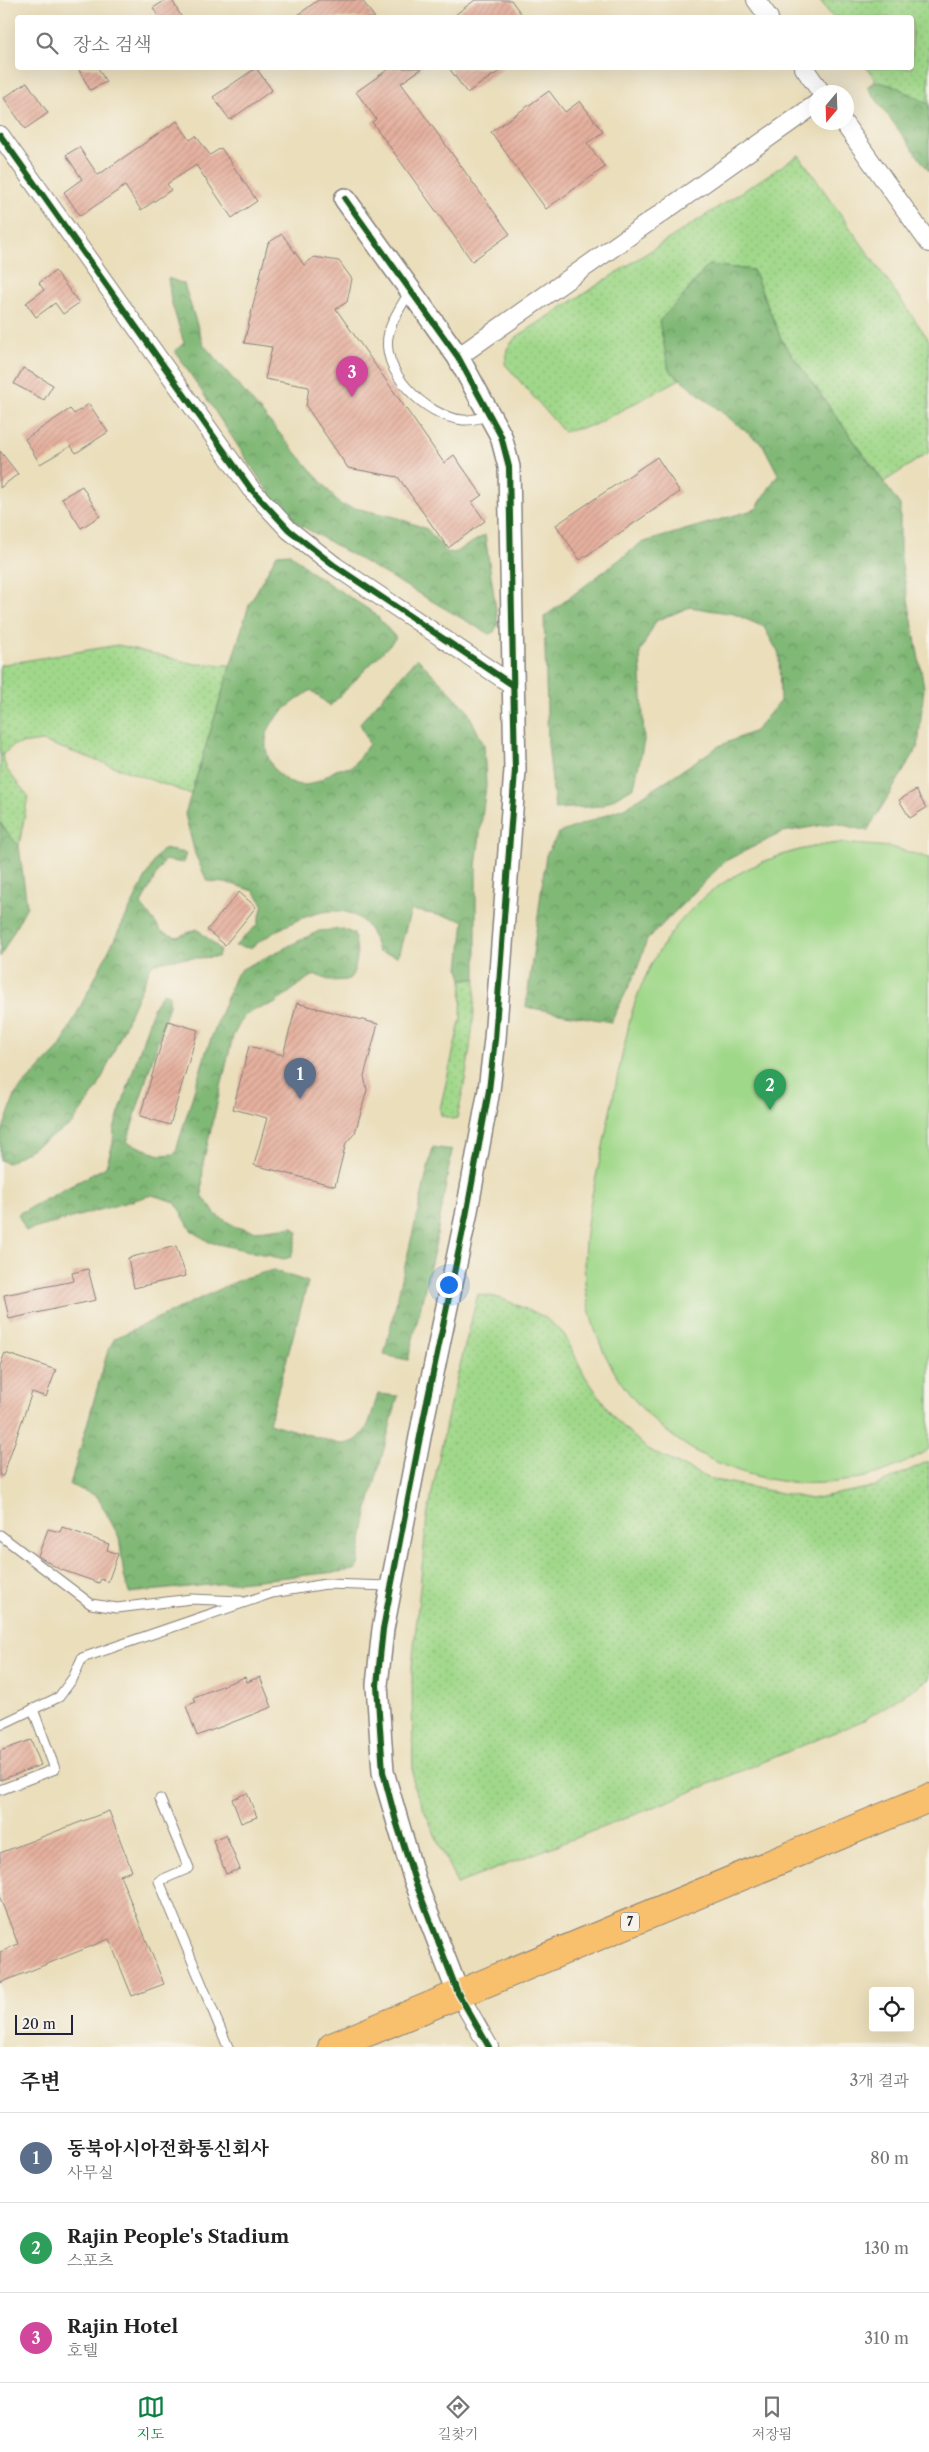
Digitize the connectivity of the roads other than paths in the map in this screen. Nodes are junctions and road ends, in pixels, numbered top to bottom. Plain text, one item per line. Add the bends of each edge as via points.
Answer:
1 (756, 0) edge
2 (767, 15) edge
3 (805, 70) edge
4 (816, 85) edge
5 (809, 109) edge
6 (849, 130) edge
7 (0, 135) edge
8 (345, 199) dead end
9 (929, 243) edge
10 (411, 290) junction
11 (458, 357) junction
12 (490, 416) junction
13 (514, 686) junction
14 (0, 1535) edge
15 (390, 1586) junction
16 (246, 1602) junction
17 (33, 1709) junction
18 (0, 1725) edge
19 (0, 1790) edge
20 (929, 1798) edge
21 (160, 1799) dead end
22 (458, 1993) junction
23 (228, 2047) edge
24 (332, 2047) edge
25 (489, 2047) edge

1 - 2 street
3 - 4 street
5 - 11 street
6 - 9 street
7 - 13 street via 251,489 289,530 335,566
8 - 10 street
10 - 11 street
10 - 12 lane via 389,332 388,355 394,371 411,394 434,411 463,420
11 - 12 street
12 - 13 street via 501,436 509,467
13 - 15 street via 515,770 489,1090
14 - 16 lane via 91,1604 117,1608 191,1599
15 - 16 lane via 326,1584 272,1593
15 - 22 street via 377,1685 383,1772 415,1881
16 - 17 lane via 82,1658 59,1697
17 - 18 lane
17 - 19 lane via 55,1768
20 - 22 highway, 7
21 - 23 lane via 189,1868 159,1881
22 - 24 highway, 7
22 - 25 street

